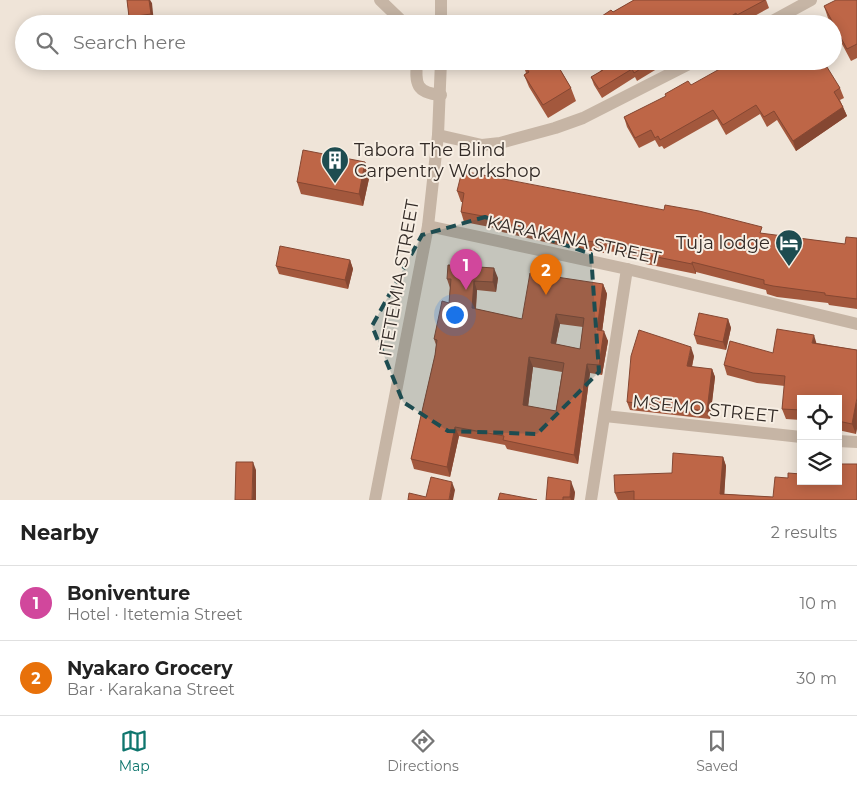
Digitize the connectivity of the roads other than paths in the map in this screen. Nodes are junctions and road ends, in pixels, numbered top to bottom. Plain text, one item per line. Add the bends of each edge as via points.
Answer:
1 (380, 0) edge
2 (441, 0) edge
3 (811, 0) edge
4 (396, 15) edge
5 (441, 15) edge
6 (783, 15) edge
7 (417, 70) edge
8 (441, 70) edge
9 (677, 70) edge
10 (441, 95) junction
11 (438, 135) junction
12 (428, 226) junction
13 (628, 269) junction
14 (857, 324) edge
15 (606, 416) junction
16 (797, 437) edge
17 (842, 440) edge
18 (857, 442) edge
19 (375, 500) edge
20 (591, 500) edge

1 - 4 street
2 - 5 street
3 - 6 street
7 - 10 street via 420,89 424,93
8 - 10 street, ITETEMIA STREET
9 - 11 street via 582,118 500,143 482,145
10 - 11 street, ITETEMIA STREET
11 - 12 street, ITETEMIA STREET
12 - 13 street, KARAKANA STREET
12 - 19 street, ITETEMIA STREET
13 - 14 street, KARAKANA STREET
13 - 15 street
15 - 16 street, MSEMO STREET
15 - 20 street
17 - 18 street

